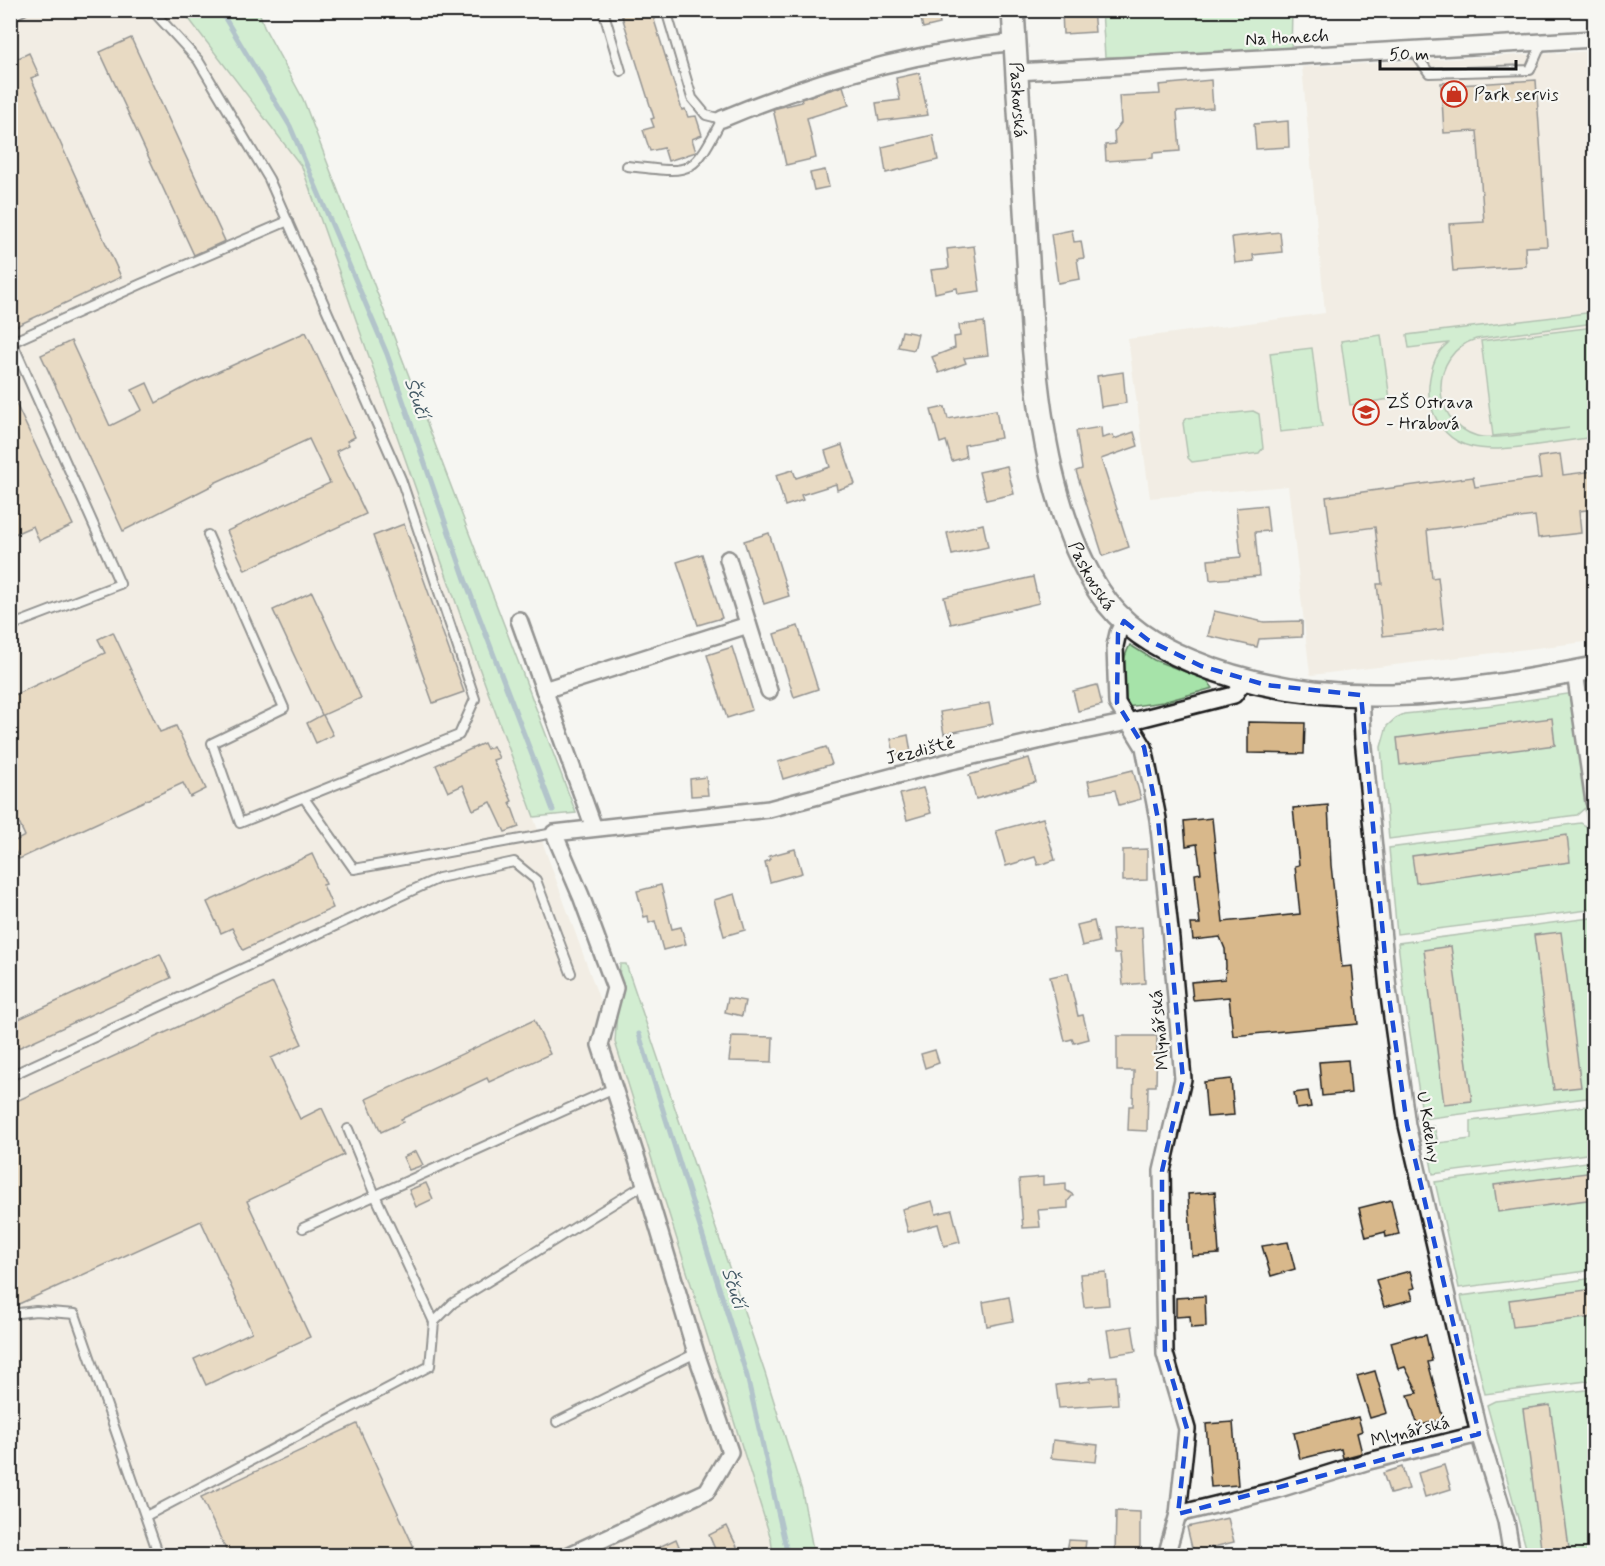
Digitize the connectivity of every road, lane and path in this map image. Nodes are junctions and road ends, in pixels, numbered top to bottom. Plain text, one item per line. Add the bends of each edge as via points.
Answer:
1 (24, 10) edge
2 (152, 10) edge
3 (603, 10) edge
4 (666, 10) edge
5 (1013, 10) edge
6 (10, 17) edge
7 (1594, 39) edge
8 (1016, 42) junction
9 (1542, 43) junction
10 (1413, 50) junction
11 (621, 71) dead end
12 (1017, 72) junction
13 (722, 119) junction
14 (627, 166) dead end
15 (288, 221) junction
16 (11, 343) edge
17 (208, 535) dead end
18 (728, 559) dead end
19 (519, 620) dead end
20 (1124, 621) junction
21 (748, 625) junction
22 (10, 626) edge
23 (1585, 670) edge
24 (1245, 680) junction
25 (544, 690) junction
26 (769, 691) dead end
27 (1361, 695) junction
28 (1128, 722) junction
29 (304, 798) junction
30 (1594, 802) edge
31 (594, 828) junction
32 (554, 833) junction
33 (571, 973) dead end
34 (10, 1076) edge
35 (614, 1088) junction
36 (348, 1129) dead end
37 (645, 1184) junction
38 (375, 1195) junction
39 (303, 1228) dead end
40 (10, 1314) edge
41 (434, 1322) junction
42 (696, 1353) junction
43 (557, 1422) dead end
44 (1479, 1434) junction
45 (1178, 1514) junction
46 (146, 1516) junction
47 (159, 1556) edge
48 (567, 1556) edge
49 (1166, 1556) edge
50 (1512, 1556) edge

1 - 6 lane
2 - 15 lane via 198,60 269,179
3 - 11 lane
4 - 13 lane via 692,98 706,114
5 - 8 main road, Paskovská
7 - 9 street, Na Honech
8 - 12 main road, Paskovská
8 - 13 street, Paskovská via 967,46 831,79
9 - 10 street, Na Honech
9 - 10 lane via 1530,70 1429,73
10 - 12 street, Na Honech
12 - 20 main road, Paskovská via 1036,387 1043,428 1074,542 1100,592
13 - 14 lane via 704,155 683,170
15 - 16 lane
15 - 29 lane via 401,479 475,699 459,735
16 - 22 lane via 120,584
17 - 29 lane via 284,708 212,743 240,823
18 - 21 street
19 - 25 street
20 - 24 main road, Paskovská via 1174,654
20 - 28 street, Mlynářská via 1115,646 1117,703
21 - 25 street
21 - 26 street
23 - 27 main road, Paskovská via 1472,690
23 - 30 street
24 - 27 main road, Paskovská via 1288,689
24 - 28 street, Jezdiště via 1234,695
25 - 31 street
27 - 44 street, U Kotelny via 1388,989 1407,1125
28 - 31 street, Jezdiště via 947,762 769,808
28 - 45 street, Mlynářská via 1144,747 1158,819 1183,1079 1162,1171 1165,1354 1187,1429
29 - 32 lane via 354,869
31 - 32 street, Jezdiště
32 - 35 street via 615,988 600,1045
33 - 34 lane via 536,880 514,862 439,878
35 - 37 street
35 - 38 lane
36 - 38 lane
37 - 41 lane via 453,1303
37 - 42 street
38 - 39 lane
38 - 41 lane
40 - 46 lane via 75,1314
41 - 46 lane via 430,1366
42 - 43 lane
42 - 48 street via 730,1452 707,1491
44 - 45 street, Mlynářská
44 - 50 street, U Kotelny via 1506,1521
45 - 49 street, Mlynářská
46 - 47 lane

